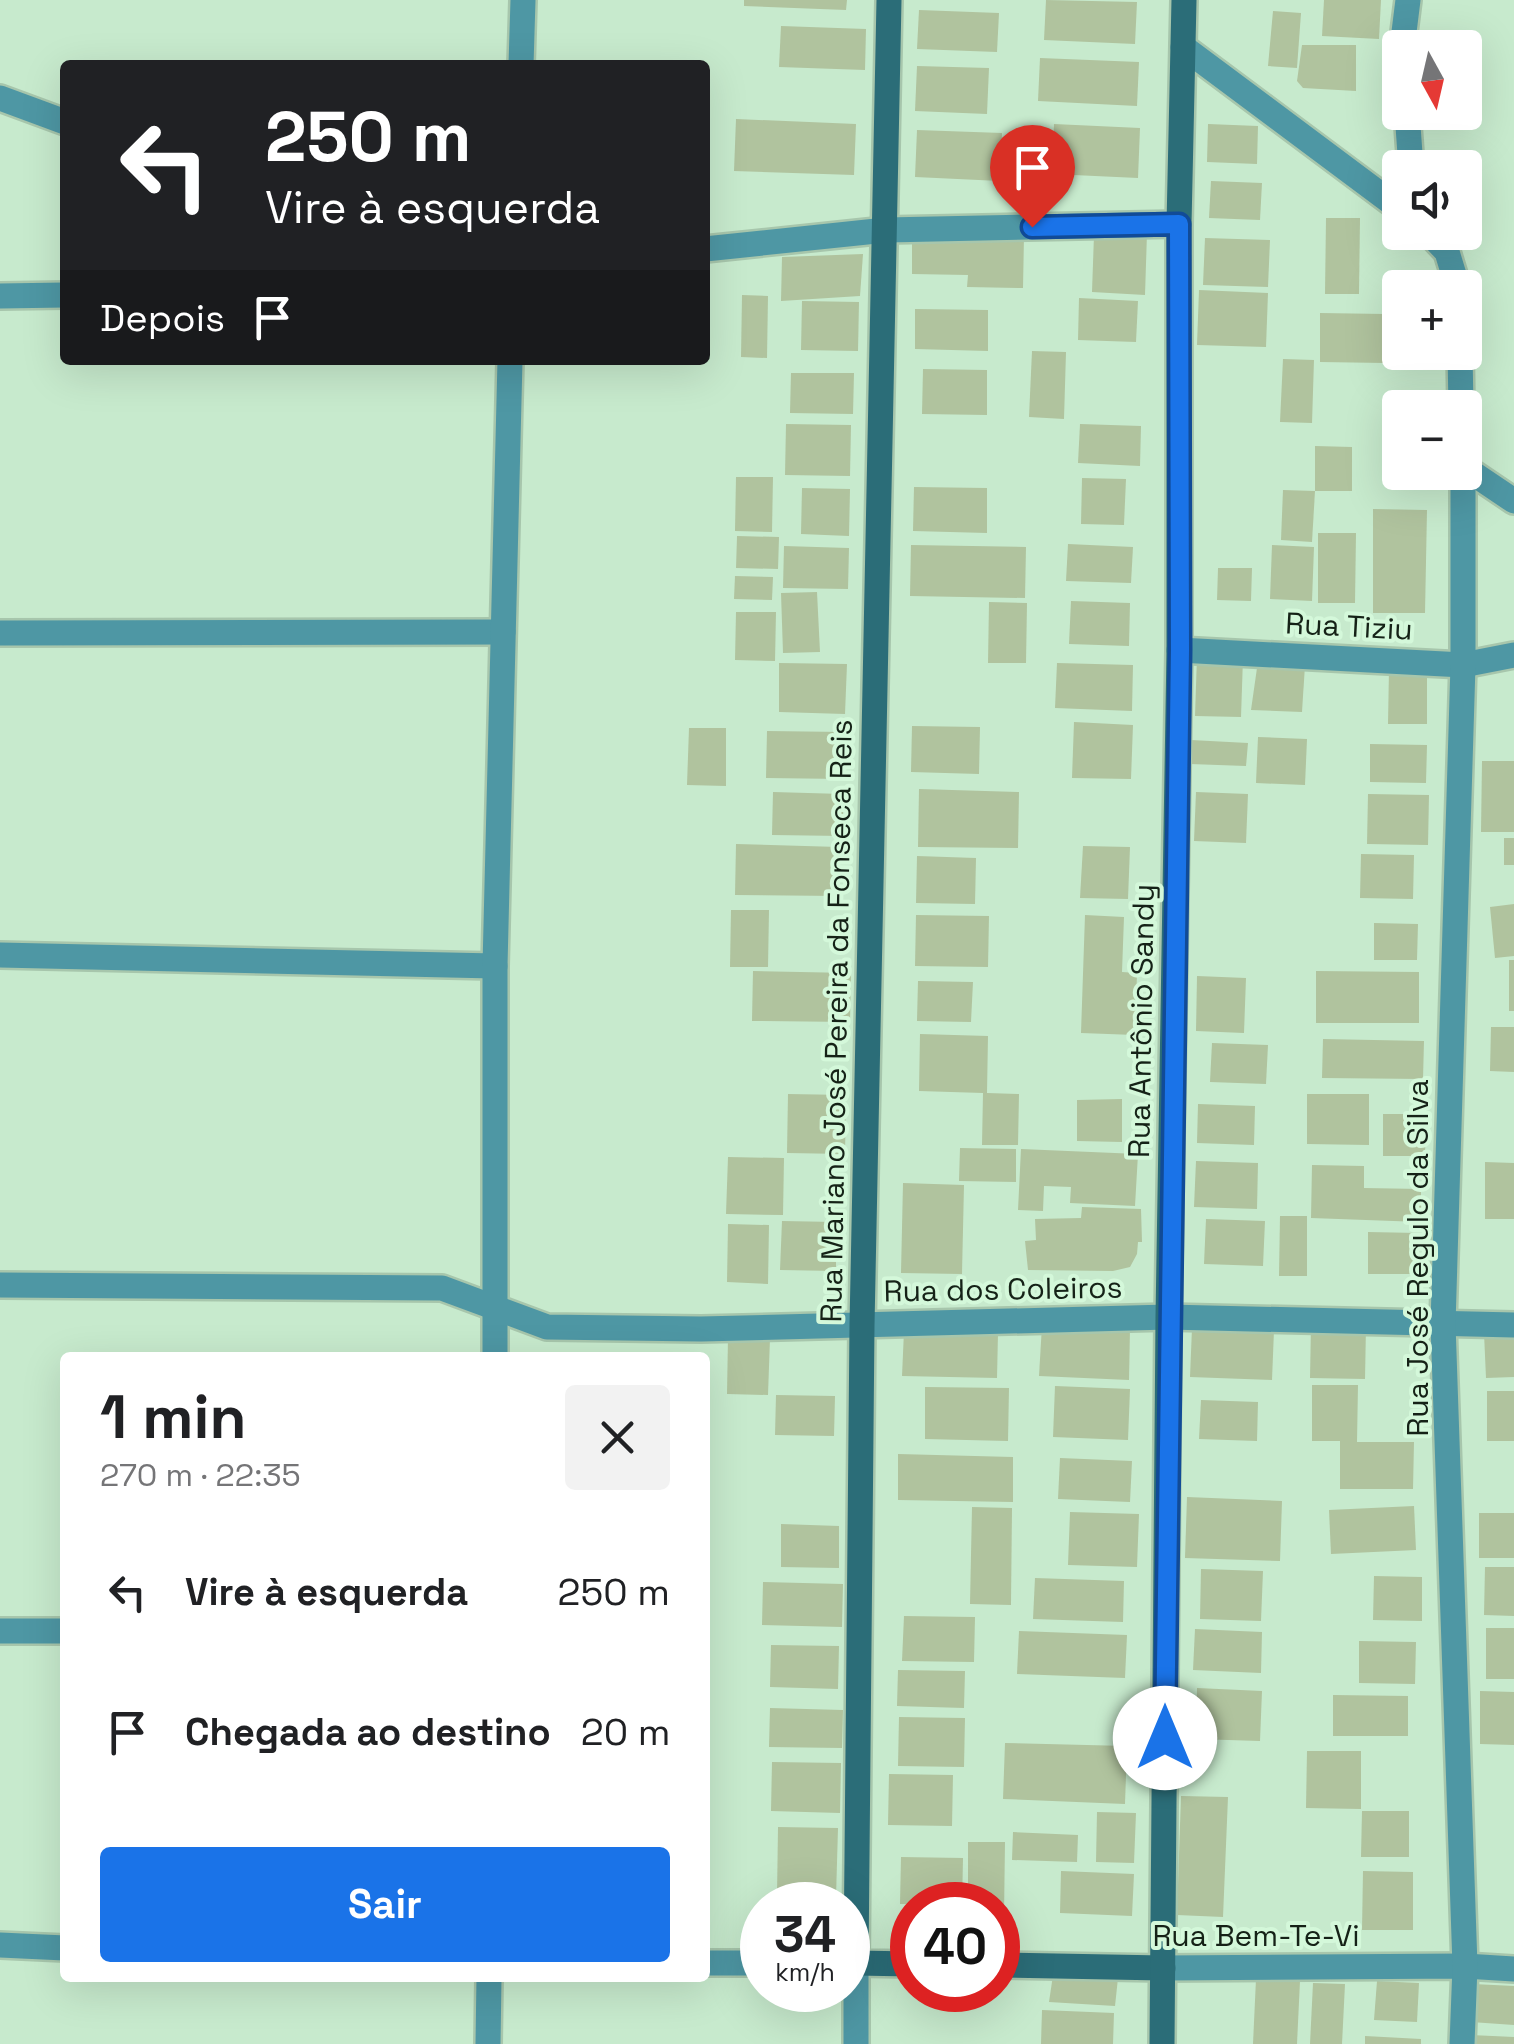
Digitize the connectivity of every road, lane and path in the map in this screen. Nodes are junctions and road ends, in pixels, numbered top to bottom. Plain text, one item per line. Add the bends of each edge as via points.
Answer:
1 (523, 0) edge
2 (889, 0) edge
3 (1184, 0) edge
4 (1408, 0) edge
5 (1404, 30) edge
6 (1184, 47) junction
7 (521, 60) edge
8 (0, 98) edge
9 (60, 120) edge
10 (1382, 196) edge
11 (1179, 224) junction
12 (886, 230) junction
13 (710, 248) edge
14 (60, 295) edge
15 (0, 296) edge
16 (510, 365) edge
17 (1482, 481) edge
18 (1464, 490) edge
19 (1514, 501) edge
20 (503, 632) junction
21 (0, 633) edge
22 (1180, 650) junction
23 (1514, 656) edge
24 (1463, 665) junction
25 (0, 955) edge
26 (496, 966) junction
27 (0, 1285) edge
28 (496, 1310) junction
29 (1168, 1318) junction
30 (1443, 1324) junction
31 (862, 1325) junction
32 (1514, 1325) edge
33 (495, 1352) edge
34 (0, 1631) edge
35 (60, 1631) edge
36 (853, 1882) edge
37 (0, 1945) edge
38 (60, 1948) edge
39 (740, 1963) edge
40 (710, 1964) edge
41 (1020, 1965) edge
42 (1465, 1966) junction
43 (1163, 1968) junction
44 (1514, 1969) edge
45 (489, 1982) edge
46 (854, 2012) edge
47 (488, 2044) edge
48 (856, 2044) edge
49 (1162, 2044) edge
50 (1462, 2044) edge

1 - 7 street
2 - 12 street, Rua Mariano José Pereira da Fonseca Reis
3 - 6 street, Rua Antônio Sandy
4 - 5 street
6 - 10 street
6 - 11 street, Rua Antônio Sandy
8 - 9 street
11 - 12 street
11 - 22 street, Rua Antônio Sandy
12 - 13 street
12 - 31 street, Rua Mariano José Pereira da Fonseca Reis
14 - 15 street
16 - 20 street
17 - 19 street
18 - 24 street, Rua José Regulo da Silva
20 - 21 street
20 - 26 street
22 - 24 street, Rua Tiziu
22 - 29 street, Rua Antônio Sandy
23 - 24 street, Rua Tiziu
24 - 30 street, Rua José Regulo da Silva
25 - 26 street
26 - 28 street
27 - 28 street, Rua dos Coleiros via 442,1288
28 - 31 street, Rua dos Coleiros via 548,1327
28 - 33 street
29 - 30 street, Rua dos Coleiros
29 - 31 street, Rua dos Coleiros
29 - 43 street, Rua Antônio Sandy
30 - 32 street, Rua dos Coleiros
30 - 42 street, Rua José Regulo da Silva
31 - 36 street, Rua Mariano José Pereira da Fonseca Reis
34 - 35 street
37 - 38 street
39 - 40 street
41 - 43 street, Rua Bem-Te-Vi
42 - 43 street, Rua Bem-Te-Vi
42 - 44 street, Rua Bem-Te-Vi
42 - 50 street, Rua José Regulo da Silva
43 - 49 street, Rua Antônio Sandy
45 - 47 street
46 - 48 street, Rua Mariano José Pereira da Fonseca Reis

